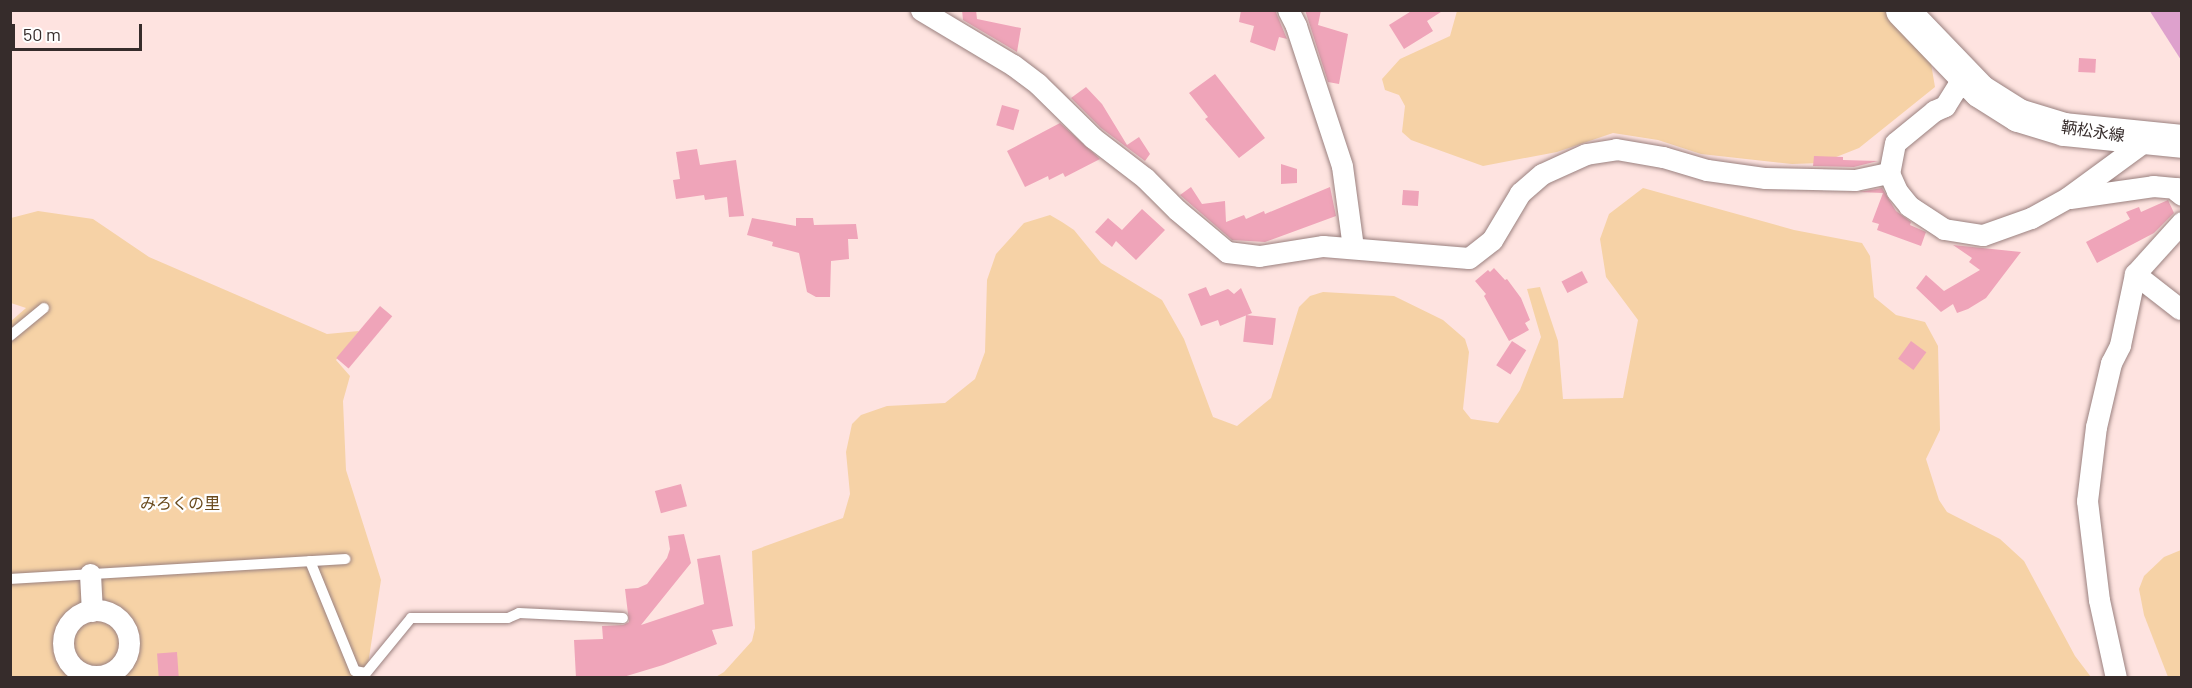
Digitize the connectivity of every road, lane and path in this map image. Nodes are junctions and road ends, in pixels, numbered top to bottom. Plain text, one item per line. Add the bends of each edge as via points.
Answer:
1 (921, 10) edge
2 (1288, 10) edge
3 (1902, 10) edge
4 (1980, 91) junction
5 (2149, 138) junction
6 (2181, 141) edge
7 (1889, 173) junction
8 (2181, 195) edge
9 (2067, 198) junction
10 (2181, 222) edge
11 (1353, 247) junction
12 (2135, 274) junction
13 (44, 308) dead end
14 (2180, 309) edge
15 (10, 336) edge
16 (345, 559) dead end
17 (310, 561) junction
18 (90, 574) junction
19 (10, 579) edge
20 (92, 611) junction
21 (623, 618) dead end
22 (97, 676) edge
23 (2116, 678) edge

1 - 11 street via 1038,84 1093,138 1145,178 1227,252 1259,256 1323,246
2 - 11 street via 1342,166
3 - 4 main road, 鞆松永線
4 - 5 main road, 鞆松永線 via 2018,114 2064,129
4 - 7 street via 1958,85 1945,106 1895,143
5 - 6 main road, 鞆松永線
5 - 9 street
7 - 9 street via 1909,206 1944,229 1983,235 2031,218
7 - 11 street via 1855,180 1765,178 1707,170 1616,149 1586,154 1542,174 1520,193 1492,240 1469,258
8 - 9 street via 2177,188 2153,186
10 - 12 street
12 - 14 street
12 - 23 street via 2120,345 2111,363 2096,427 2087,501 2099,600
13 - 15 lane
16 - 17 lane
17 - 18 lane
17 - 21 lane via 355,671 366,673 411,618 508,618 519,613
18 - 19 lane
18 - 20 street
20 - 22 street via 77,616 69,624 63,645 72,665
20 - 22 street via 118,618 129,646 120,665

